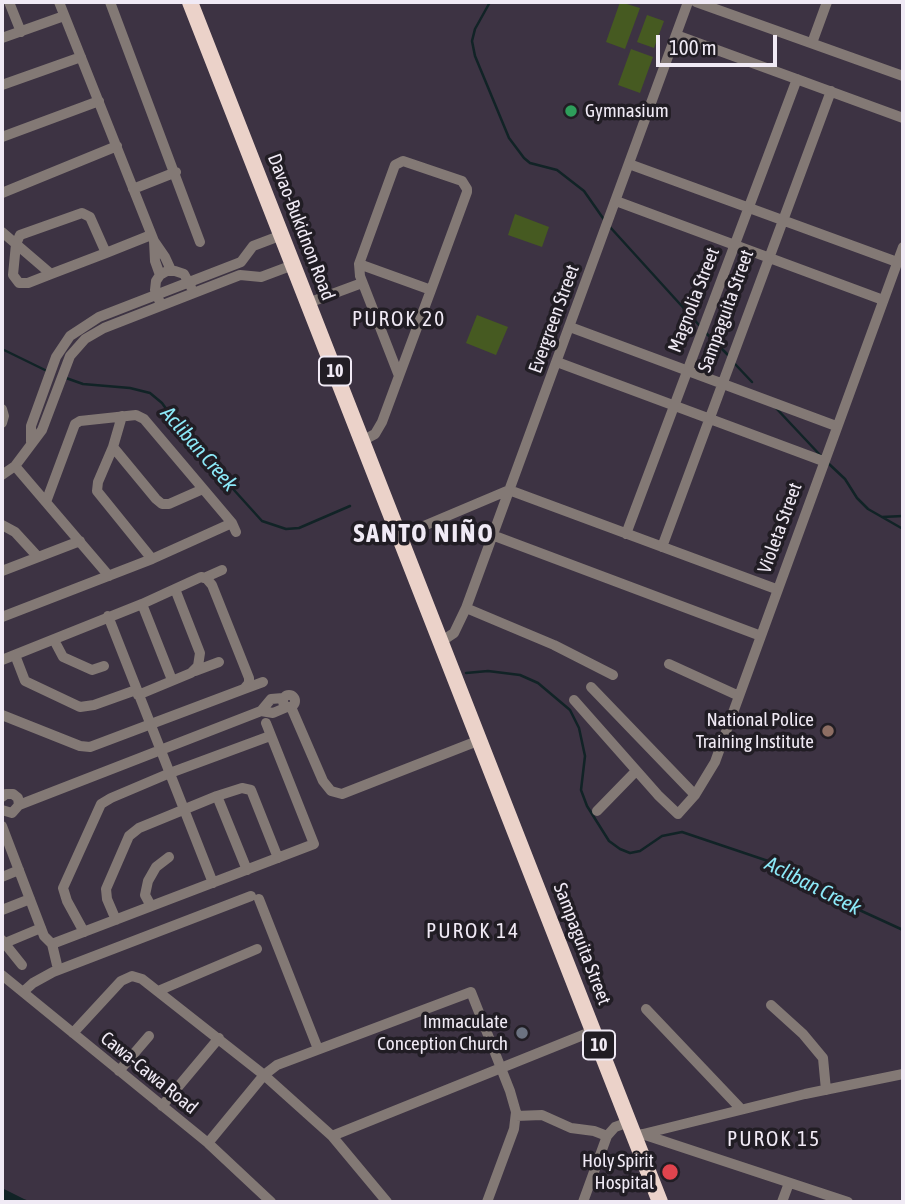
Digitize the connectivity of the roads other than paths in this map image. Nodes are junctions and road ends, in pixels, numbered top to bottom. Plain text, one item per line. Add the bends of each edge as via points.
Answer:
1 (9, 2) edge
2 (59, 2) edge
3 (110, 2) edge
4 (190, 2) edge
5 (688, 2) edge
6 (696, 2) edge
7 (827, 2) edge
8 (64, 16) junction
9 (21, 32) junction
10 (676, 35) junction
11 (2, 38) edge
12 (812, 43) junction
13 (81, 57) junction
14 (903, 76) edge
15 (797, 79) junction
16 (2, 85) edge
17 (831, 92) junction
18 (99, 101) junction
19 (903, 118) edge
20 (2, 137) edge
21 (117, 146) junction
22 (629, 164) junction
23 (176, 172) junction
24 (133, 189) junction
25 (2, 193) edge
26 (616, 201) junction
27 (748, 206) junction
28 (783, 219) junction
29 (2, 232) edge
30 (282, 235) junction
31 (152, 238) junction
32 (200, 242) dead end
33 (16, 244) junction
34 (734, 244) junction
35 (903, 247) edge
36 (106, 253) junction
37 (246, 255) junction
38 (768, 257) junction
39 (897, 262) junction
40 (359, 264) junction
41 (293, 265) junction
42 (165, 272) junction
43 (51, 274) junction
44 (254, 276) junction
45 (362, 283) junction
46 (191, 288) junction
47 (431, 290) junction
48 (159, 300) junction
49 (883, 300) junction
50 (308, 303) junction
51 (108, 320) junction
52 (570, 327) junction
53 (63, 344) junction
54 (70, 356) junction
55 (557, 362) junction
56 (687, 370) junction
57 (399, 376) junction
58 (722, 383) junction
59 (674, 406) junction
60 (122, 416) junction
61 (708, 418) junction
62 (836, 426) junction
63 (362, 440) junction
64 (32, 442) junction
65 (113, 447) junction
66 (823, 461) junction
67 (15, 467) junction
68 (2, 475) edge
69 (204, 489) junction
70 (509, 491) junction
71 (46, 502) junction
72 (2, 525) edge
73 (626, 534) junction
74 (492, 535) junction
75 (400, 536) junction
76 (80, 541) junction
77 (662, 547) junction
78 (38, 557) junction
79 (152, 559) junction
80 (222, 570) dead end
81 (2, 571) edge
82 (109, 576) junction
83 (203, 577) junction
84 (175, 589) junction
85 (776, 589) junction
86 (142, 604) junction
87 (466, 608) junction
88 (108, 616) junction
89 (2, 617) edge
90 (761, 636) junction
91 (54, 640) junction
92 (442, 642) junction
93 (15, 655) junction
94 (2, 660) edge
95 (219, 662) dead end
96 (669, 664) dead end
97 (104, 666) dead end
98 (195, 671) junction
99 (614, 675) dead end
100 (172, 680) junction
101 (263, 682) dead end
102 (591, 687) dead end
103 (241, 690) junction
104 (137, 692) junction
105 (739, 696) junction
106 (574, 700) dead end
107 (2, 715) edge
108 (151, 723) junction
109 (266, 723) dead end
110 (270, 736) junction
111 (481, 740) junction
112 (162, 751) junction
113 (636, 771) junction
114 (170, 773) junction
115 (695, 794) junction
116 (217, 796) junction
117 (2, 797) edge
118 (19, 805) junction
119 (183, 809) junction
120 (2, 810) edge
121 (597, 811) dead end
122 (2, 826) edge
123 (4, 841) edge
124 (169, 857) dead end
125 (278, 858) junction
126 (19, 870) junction
127 (247, 870) junction
128 (2, 877) edge
129 (213, 883) junction
130 (30, 899) junction
131 (151, 906) junction
132 (2, 910) edge
133 (116, 920) junction
134 (41, 928) junction
135 (84, 932) junction
136 (3, 941) edge
137 (52, 944) junction
138 (257, 949) dead end
139 (22, 965) dead end
140 (57, 965) dead end
141 (2, 975) edge
142 (158, 991) junction
143 (23, 992) junction
144 (771, 1005) dead end
145 (646, 1009) dead end
146 (593, 1031) junction
147 (73, 1033) junction
148 (149, 1036) dead end
149 (219, 1038) junction
150 (318, 1049) junction
151 (500, 1070) junction
152 (119, 1071) junction
153 (264, 1074) junction
154 (903, 1074) edge
155 (825, 1090) junction
156 (162, 1106) junction
157 (741, 1109) junction
158 (516, 1116) junction
159 (635, 1131) junction
160 (332, 1136) junction
161 (607, 1136) junction
162 (208, 1143) junction
163 (789, 1182) junction
164 (271, 1202) edge
165 (387, 1202) edge
166 (487, 1202) edge
167 (583, 1202) edge
168 (660, 1202) edge
169 (782, 1202) edge
170 (848, 1202) edge

1 - 9 street
2 - 8 street
3 - 23 street
4 - 30 highway, Davao-Bukidnon Road / 10
5 - 10 street, Evergreen Street
6 - 12 street
7 - 12 street
8 - 9 street
8 - 13 street
9 - 11 street
10 - 15 street
10 - 22 street, Evergreen Street
12 - 14 street
13 - 16 street
13 - 18 street
15 - 17 street
15 - 27 street, Magnolia Street
17 - 19 street
17 - 28 street, Sampaguita Street
18 - 20 street
18 - 21 street
21 - 24 street
21 - 25 street
22 - 26 street, Evergreen Street
22 - 27 street
23 - 24 street
23 - 32 street
24 - 31 street
26 - 34 street
26 - 52 street, Evergreen Street
27 - 28 street
27 - 34 street, Magnolia Street
28 - 38 street, Sampaguita Street
28 - 39 street
29 - 33 street
30 - 37 street via 253,246
30 - 41 highway, Davao-Bukidnon Road / 10
31 - 36 street
31 - 42 street via 165,257
33 - 36 street via 23,232 82,213 90,217
33 - 43 street
33 - 43 street via 12,272 16,281 28,283
34 - 38 street
34 - 56 street, Magnolia Street
35 - 39 street, Violeta Street
36 - 43 street
37 - 44 street
37 - 46 street
38 - 49 street
38 - 58 street, Sampaguita Street
39 - 49 street, Violeta Street
40 - 45 street
40 - 47 street
40 - 47 street via 397,163 407,162 462,181 467,192
41 - 44 street
41 - 50 highway, Davao-Bukidnon Road / 10
42 - 46 street via 184,274
42 - 48 street via 156,281
44 - 46 street via 240,275
45 - 50 street
45 - 57 street
46 - 48 street
47 - 57 street
48 - 51 street
49 - 62 street, Violeta Street
50 - 63 highway, Davao-Bukidnon Road / 10
51 - 53 street via 87,323
51 - 54 street
52 - 55 street, Evergreen Street
52 - 56 street
53 - 54 street
53 - 64 street via 31,426
54 - 64 street via 43,430
55 - 59 street
55 - 70 street, Evergreen Street
56 - 58 street
56 - 59 street, Magnolia Street
57 - 63 street via 379,429
58 - 61 street, Sampaguita Street
58 - 62 street
59 - 61 street
59 - 73 street, Magnolia Street
60 - 65 street
60 - 69 street via 144,419
60 - 71 street via 75,424
61 - 66 street
61 - 77 street, Sampaguita Street
62 - 66 street, Violeta Street
63 - 75 highway, Davao-Bukidnon Road / 10
64 - 67 street
65 - 69 street via 163,504
65 - 79 street via 97,491
66 - 85 street, Violeta Street
67 - 68 street
67 - 71 street
69 - 79 street via 234,527
70 - 73 street
70 - 74 street, Evergreen Street
70 - 75 street
71 - 76 street
72 - 78 street via 11,528
73 - 77 street
74 - 87 street, Evergreen Street
74 - 90 street
75 - 92 highway, Davao-Bukidnon Road / 10
76 - 78 street
76 - 82 street
77 - 85 street
78 - 81 street
79 - 82 street
80 - 83 street
82 - 89 street
83 - 84 street
83 - 103 street via 212,585 249,678
84 - 86 street
84 - 98 street via 200,653
85 - 90 street, Violeta Street
86 - 88 street
86 - 100 street
87 - 92 street, Evergreen Street via 454,633
87 - 99 street
88 - 91 street
88 - 104 street
90 - 105 street, Violeta Street
91 - 93 street
91 - 97 street via 63,657 92,670
92 - 111 highway, Davao-Bukidnon Road / 10
93 - 94 street
93 - 104 street via 32,685 80,706
95 - 98 street
96 - 105 street
98 - 100 street
100 - 104 street
101 - 103 street
102 - 115 street
103 - 108 street
104 - 108 street
105 - 115 street, Violeta Street via 715,762
106 - 113 street
107 - 108 street via 85,747
108 - 112 street
109 - 110 street
110 - 114 street
110 - 125 street via 314,844
111 - 112 street via 342,794 323,782 287,704
111 - 146 highway, Sampaguita Street / 10
112 - 114 street
112 - 118 street
113 - 115 street, Violeta Street via 678,814
113 - 121 street
114 - 119 street
114 - 135 street via 102,804 63,888
116 - 119 street
116 - 125 street via 242,788 251,790
116 - 127 street
117 - 118 street via 13,794
118 - 120 street via 12,813
119 - 129 street
119 - 133 street via 139,828 125,841 106,892
122 - 123 street
123 - 126 street
124 - 131 street via 148,881 145,895
125 - 127 street
126 - 128 street
126 - 130 street
127 - 129 street
129 - 131 street
130 - 132 street
130 - 134 street
131 - 133 street
133 - 135 street
134 - 136 street
134 - 137 street
135 - 137 street
136 - 139 street
137 - 140 street
138 - 142 street
141 - 143 street, Cawa-Cawa Road
142 - 147 street via 137,977 125,978
142 - 149 street
143 - 147 street, Cawa-Cawa Road
143 - 150 street via 53,972 255,898
144 - 155 street via 822,1058
145 - 157 street
146 - 151 street
146 - 159 highway, Sampaguita Street / 10
147 - 152 street, Cawa-Cawa Road
148 - 152 street
149 - 153 street
149 - 156 street
150 - 151 street via 471,992
150 - 153 street
151 - 158 street
151 - 160 street
152 - 156 street, Cawa-Cawa Road
153 - 160 street
153 - 162 street
154 - 155 street
155 - 157 street
156 - 162 street, Cawa-Cawa Road
157 - 159 street
158 - 161 street via 542,1115
158 - 166 street
159 - 161 street via 615,1127
159 - 163 street
159 - 168 highway, Sampaguita Street / 10
160 - 165 street
161 - 167 street
162 - 164 street, Cawa-Cawa Road
163 - 169 street
163 - 170 street

